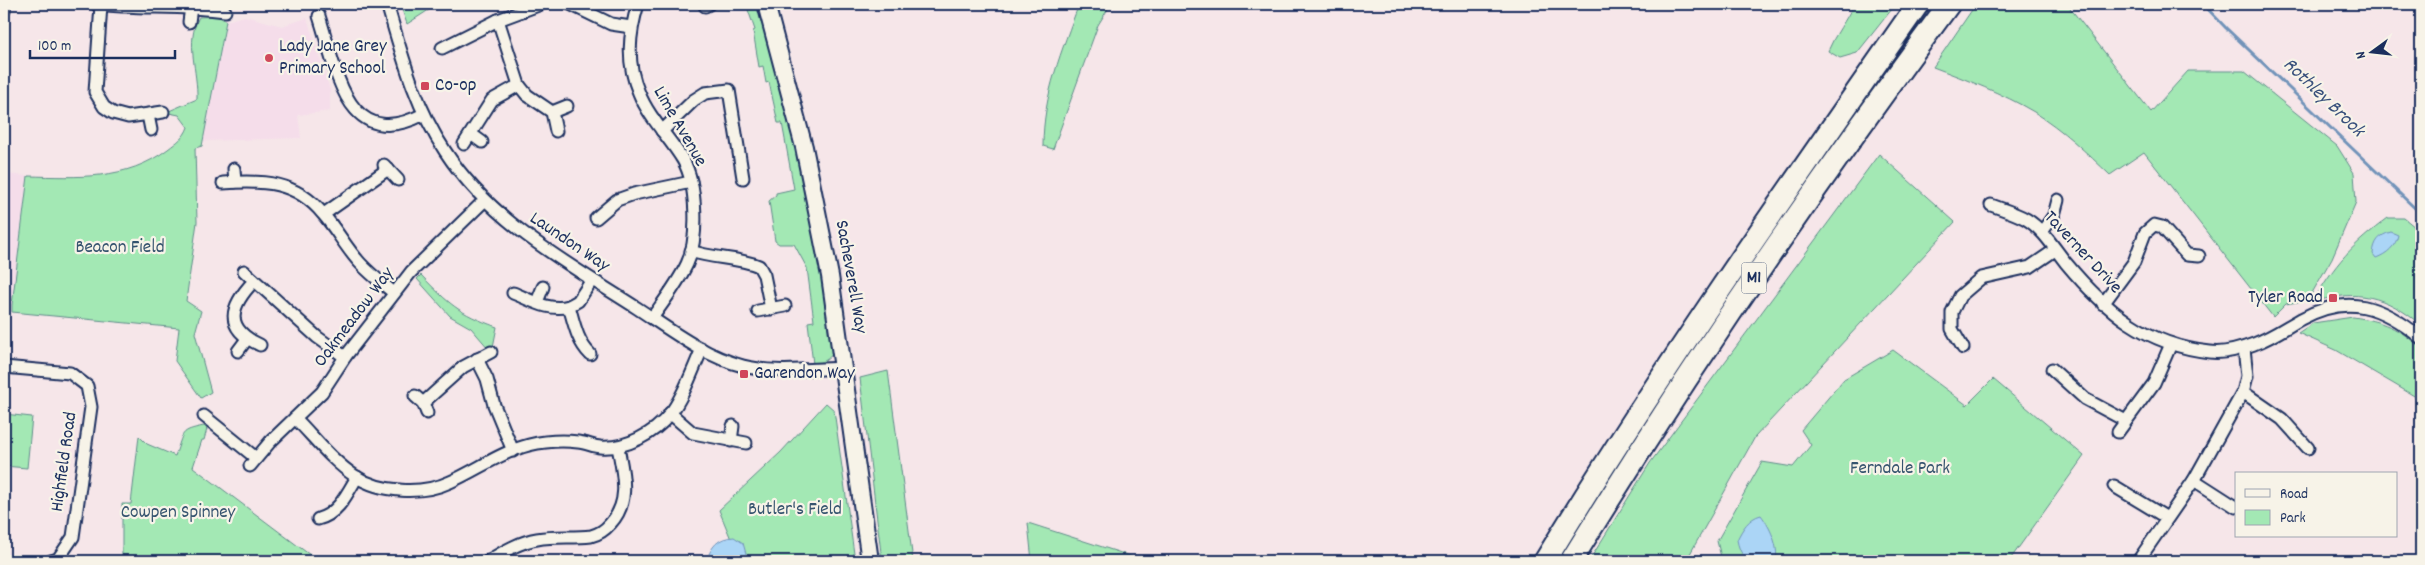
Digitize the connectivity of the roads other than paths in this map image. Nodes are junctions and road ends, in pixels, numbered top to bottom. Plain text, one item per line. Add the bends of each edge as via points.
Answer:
1 (4, 4) edge
2 (98, 4) edge
3 (387, 4) edge
4 (541, 4) edge
5 (570, 4) edge
6 (638, 4) edge
7 (705, 4) edge
8 (709, 4) edge
9 (766, 4) edge
10 (1918, 4) edge
11 (1949, 4) edge
12 (164, 5) edge
13 (191, 6) junction
14 (4, 10) edge
15 (224, 11) dead end
16 (319, 16) dead end
17 (498, 20) junction
18 (189, 22) dead end
19 (631, 27) junction
20 (442, 48) dead end
21 (519, 85) junction
22 (567, 106) dead end
23 (164, 112) dead end
24 (552, 112) junction
25 (424, 114) junction
26 (148, 115) junction
27 (151, 130) dead end
28 (556, 131) dead end
29 (662, 131) junction
30 (471, 134) junction
31 (482, 142) dead end
32 (464, 144) dead end
33 (234, 169) dead end
34 (743, 178) dead end
35 (398, 180) dead end
36 (235, 182) junction
37 (691, 182) junction
38 (223, 183) dead end
39 (2058, 200) dead end
40 (484, 201) junction
41 (1991, 205) dead end
42 (324, 214) junction
43 (596, 218) dead end
44 (2042, 232) junction
45 (2056, 250) junction
46 (691, 251) junction
47 (2199, 256) dead end
48 (244, 271) dead end
49 (592, 280) junction
50 (254, 281) junction
51 (543, 287) dead end
52 (513, 293) dead end
53 (394, 294) junction
54 (537, 302) junction
55 (2103, 304) junction
56 (569, 306) junction
57 (786, 306) dead end
58 (771, 309) junction
59 (758, 311) dead end
60 (652, 318) junction
61 (2421, 338) edge
62 (247, 339) junction
63 (2171, 344) junction
64 (260, 345) dead end
65 (1964, 348) dead end
66 (2244, 348) junction
67 (702, 350) junction
68 (238, 351) dead end
69 (490, 352) dead end
70 (590, 354) dead end
71 (345, 357) junction
72 (477, 359) junction
73 (4, 367) edge
74 (845, 368) junction
75 (2052, 369) dead end
76 (2243, 392) junction
77 (422, 404) dead end
78 (670, 413) junction
79 (204, 416) dead end
80 (295, 418) junction
81 (2126, 421) junction
82 (733, 426) dead end
83 (2305, 426) dead end
84 (2118, 432) dead end
85 (2296, 434) junction
86 (731, 441) junction
87 (746, 443) dead end
88 (618, 447) junction
89 (2308, 448) dead end
90 (513, 451) junction
91 (357, 477) junction
92 (2194, 480) junction
93 (2114, 486) dead end
94 (2235, 506) edge
95 (2167, 518) junction
96 (327, 520) dead end
97 (56, 560) edge
98 (488, 561) edge
99 (870, 561) edge
100 (1545, 561) edge
101 (1571, 561) edge
102 (2138, 561) edge

1 - 14 street
2 - 12 street via 144,8
2 - 26 street via 95,92 104,107 113,113 128,117
3 - 25 street, Laundon Way via 410,83
4 - 17 street
5 - 19 street via 611,24
6 - 19 street, Lime Avenue
7 - 8 street
9 - 74 street, Sacheverell Way via 804,147
10 - 100 highway, M1 via 1746,250
11 - 101 highway, M1 via 1764,263
12 - 13 street
13 - 15 street
13 - 18 street
16 - 25 street via 338,75 350,105 358,115 386,125 408,122
17 - 20 street via 462,44
17 - 21 street
19 - 29 street, Lime Avenue via 629,52 634,77 639,93
21 - 24 street via 527,95
21 - 30 street via 492,100
22 - 24 street
23 - 26 street
24 - 28 street
25 - 40 street, Laundon Way via 444,151
26 - 27 street
29 - 34 street via 705,93 729,90
29 - 37 street, Lime Avenue via 683,161
30 - 31 street
30 - 32 street
33 - 36 street
35 - 42 street via 385,166
36 - 38 street
36 - 42 street via 278,184 308,198
37 - 43 street via 615,196
37 - 46 street, Lime Avenue via 694,225
39 - 44 street via 2054,215
40 - 49 street, Laundon Way via 519,231
40 - 53 street, Oakmeadow Way
41 - 44 street, Taverner Drive via 2026,219
42 - 53 street via 360,264
44 - 45 street, Taverner Drive
45 - 55 street, Taverner Drive
45 - 65 street via 2030,267 1981,278 1960,296 1952,312 1952,329
46 - 58 street via 759,266
46 - 60 street, Lime Avenue via 688,263
47 - 55 street via 2187,255 2162,227 2154,225 2145,233 2134,262
48 - 50 street
49 - 56 street via 578,302
49 - 60 street, Laundon Way
50 - 62 street via 239,297 234,309 237,325
50 - 71 street via 317,337
51 - 54 street
52 - 54 street
53 - 71 street, Oakmeadow Way
54 - 56 street via 559,309
55 - 63 street, Taverner Drive via 2136,327
56 - 70 street via 578,335
57 - 58 street
58 - 59 street
60 - 67 street, Laundon Way
61 - 66 street, Taverner Drive via 2382,311 2339,305 2310,314 2267,340
62 - 64 street
62 - 68 street
63 - 66 street, Taverner Drive via 2212,352
63 - 81 street via 2154,383
66 - 76 street via 2247,376
67 - 74 street, Laundon Way via 742,366 765,369
67 - 78 street
69 - 72 street
71 - 80 street, Oakmeadow Way via 322,392
72 - 77 street via 463,366
72 - 90 street
73 - 97 street, Highfield Road via 70,373 87,386 91,407 73,537
74 - 99 street, Sacheverell Way
75 - 81 street via 2085,400
76 - 85 street via 2282,419
76 - 92 street
78 - 86 street via 694,433
78 - 88 street via 653,430
79 - 80 street, Oakmeadow Way via 253,462
80 - 91 street
81 - 84 street
82 - 86 street
83 - 85 street
85 - 89 street
86 - 87 street
88 - 90 street via 553,440
88 - 98 street via 624,477 624,501 619,514 603,532 593,536 537,539
90 - 91 street via 449,483 432,488 400,490 381,487
91 - 96 street via 345,499
92 - 94 street
92 - 95 street
93 - 95 street
95 - 102 street

